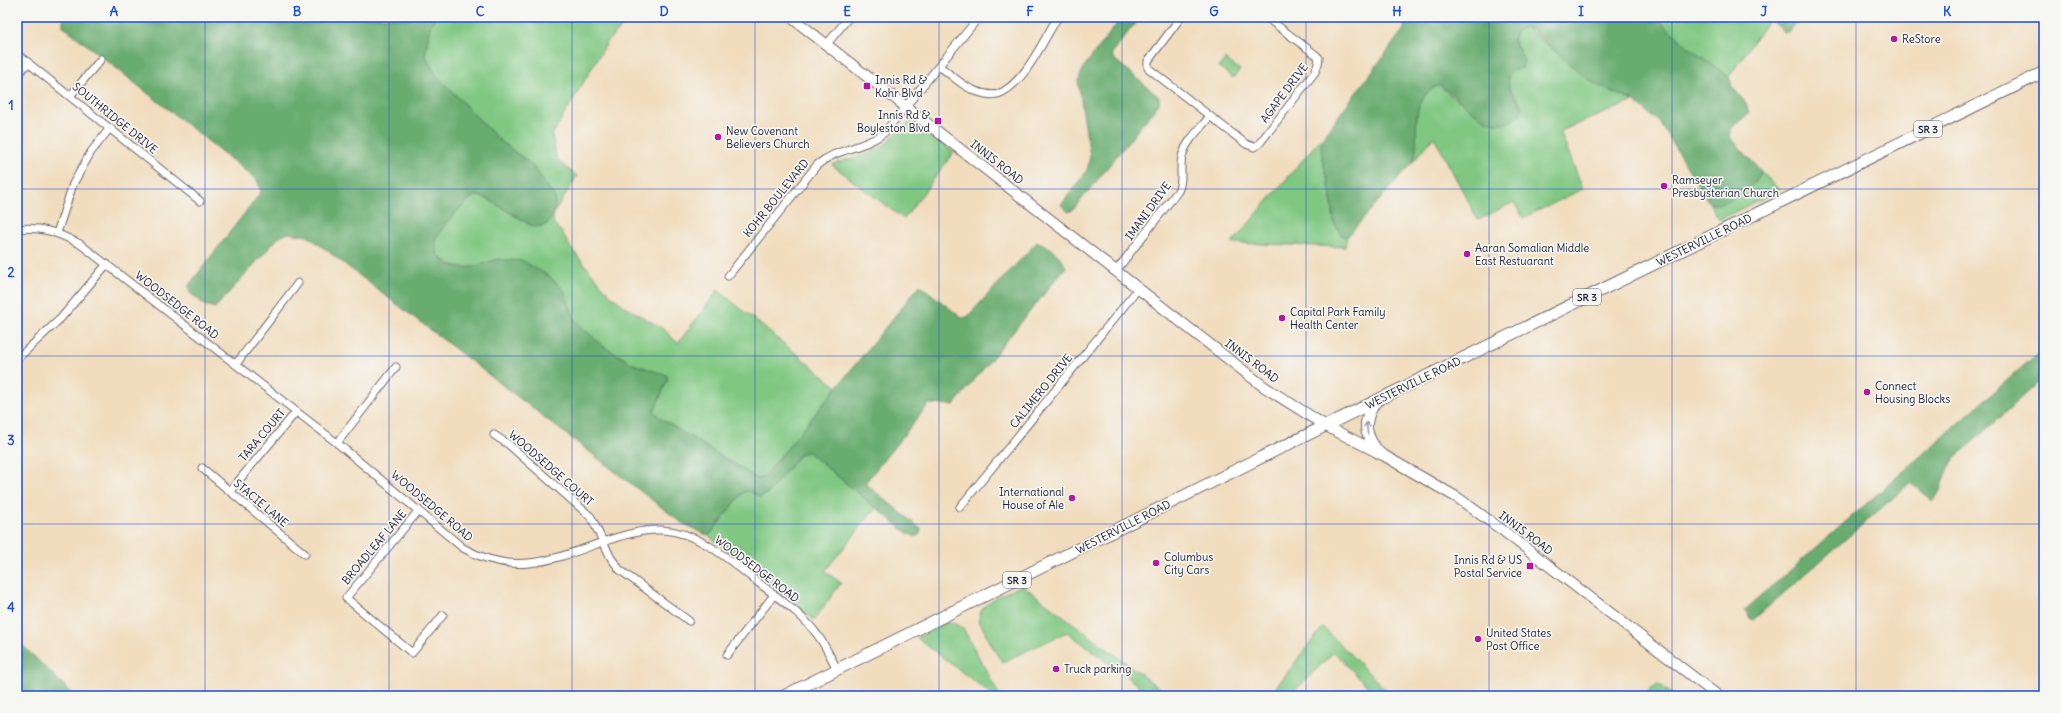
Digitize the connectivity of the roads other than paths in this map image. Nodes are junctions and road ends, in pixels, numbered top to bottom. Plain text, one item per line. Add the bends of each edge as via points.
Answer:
1 (791, 17) edge
2 (849, 17) edge
3 (979, 17) edge
4 (1058, 17) edge
5 (1181, 17) edge
6 (1266, 17) edge
7 (828, 44) junction
8 (17, 54) edge
9 (100, 59) dead end
10 (28, 62) junction
11 (939, 66) junction
12 (2044, 72) edge
13 (17, 76) edge
14 (70, 96) junction
15 (906, 105) junction
16 (1210, 116) junction
17 (110, 128) junction
18 (200, 201) dead end
19 (17, 229) edge
20 (57, 233) junction
21 (107, 264) junction
22 (1116, 271) junction
23 (728, 276) dead end
24 (298, 283) dead end
25 (1138, 289) junction
26 (17, 359) edge
27 (236, 364) junction
28 (396, 367) dead end
29 (1376, 401) junction
30 (296, 412) junction
31 (1326, 426) junction
32 (494, 435) dead end
33 (337, 443) junction
34 (1379, 453) junction
35 (202, 468) dead end
36 (230, 491) junction
37 (960, 507) dead end
38 (419, 510) junction
39 (604, 541) junction
40 (305, 554) dead end
41 (774, 595) junction
42 (443, 615) dead end
43 (688, 621) dead end
44 (727, 655) dead end
45 (837, 669) junction
46 (784, 696) edge
47 (1718, 696) edge

1 - 7 main road, INNIS ROAD
2 - 7 street
3 - 11 street, KOHR BOULEVARD
4 - 11 street via 1024,72 1012,86 998,94 990,95 971,89
5 - 16 street via 1148,61 1148,68
6 - 16 street, AGAPE DRIVE via 1319,58 1315,72 1254,147 1246,144
7 - 15 main road, INNIS ROAD
8 - 10 street, SOUTHRIDGE DRIVE
9 - 14 street
10 - 13 street
10 - 14 street, SOUTHRIDGE DRIVE
11 - 15 street, KOHR BOULEVARD
12 - 29 main road, WESTERVILLE ROAD / SR 3
14 - 17 street, SOUTHRIDGE DRIVE
15 - 22 main road, INNIS ROAD
15 - 23 street, KOHR BOULEVARD via 897,119 874,140 834,154 817,165
16 - 22 street, IMANI DRIVE via 1183,152 1178,191
17 - 18 street, SOUTHRIDGE DRIVE
17 - 20 street via 91,152 73,184
19 - 20 street, WOODSEDGE ROAD via 33,227
20 - 21 street, WOODSEDGE ROAD via 80,244
21 - 26 street via 61,318
21 - 27 street, WOODSEDGE ROAD
22 - 25 main road, INNIS ROAD
24 - 27 street
25 - 31 main road, INNIS ROAD via 1263,386
25 - 37 street, CALIMERO DRIVE
27 - 30 street, WOODSEDGE ROAD
28 - 33 street
29 - 31 main road, WESTERVILLE ROAD / SR 3
34 -> 29 main road via 1370,443 1366,420
30 - 33 street, WOODSEDGE ROAD
30 - 36 street, TARA COURT
31 - 34 main road, INNIS ROAD
31 - 45 main road, WESTERVILLE ROAD / SR 3
32 - 39 street, WOODSEDGE COURT via 580,506 591,517
33 - 38 street, WOODSEDGE ROAD
34 - 47 main road, INNIS ROAD via 1458,498
35 - 36 street, STACIE LANE
36 - 40 street, STACIE LANE
38 - 39 street, WOODSEDGE ROAD via 463,548 477,556 510,565 564,556
38 - 42 street, BROADLEAF LANE via 346,598 412,653
39 - 41 street, WOODSEDGE ROAD via 638,532 662,530 685,535 721,553
39 - 43 street, WOODSEDGE COURT via 610,558 620,570
41 - 44 street
41 - 45 street, WOODSEDGE ROAD via 819,636
45 - 46 main road, WESTERVILLE ROAD / SR 3

